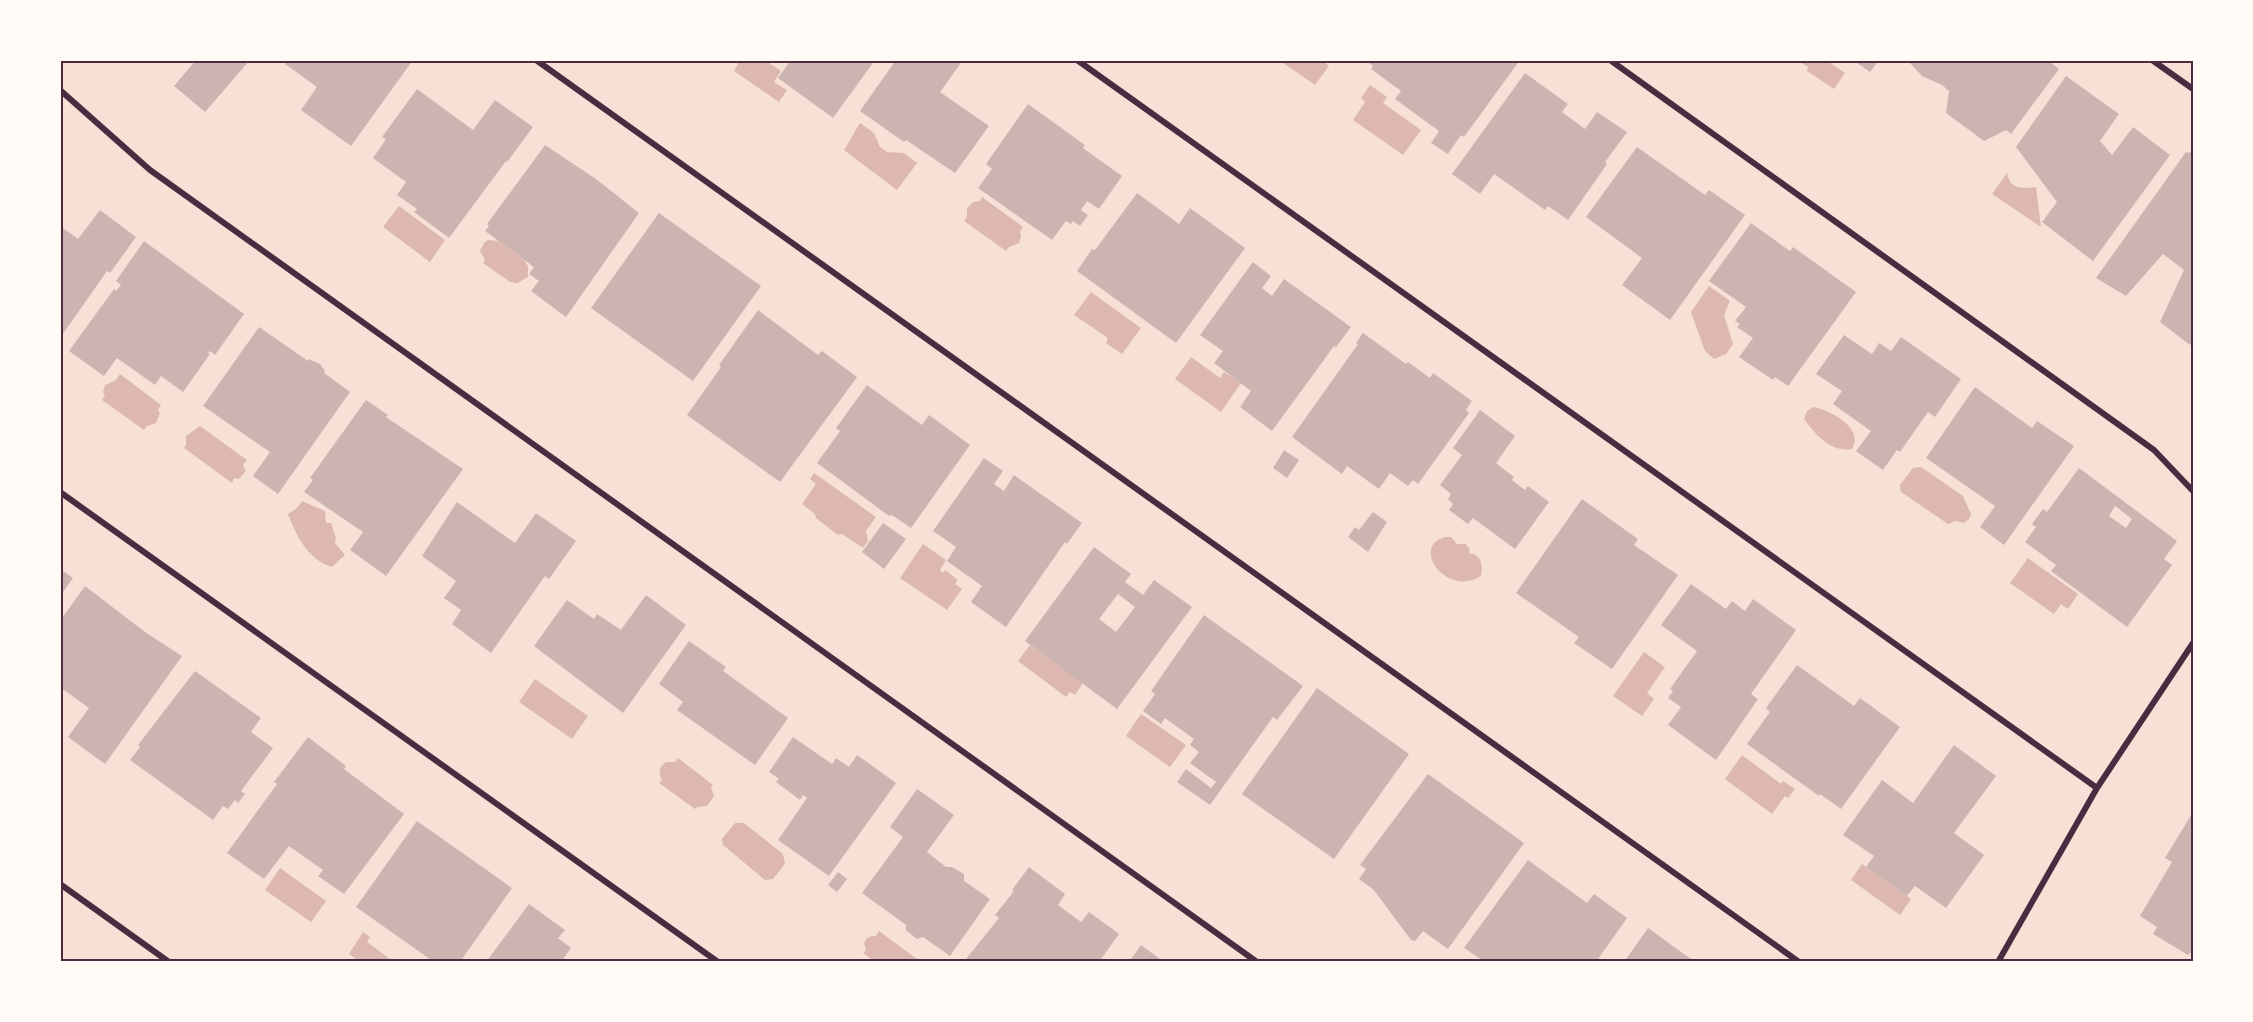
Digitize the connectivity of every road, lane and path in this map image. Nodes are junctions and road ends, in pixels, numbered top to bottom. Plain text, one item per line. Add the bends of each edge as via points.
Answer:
1 (536, 60) edge
2 (1077, 60) edge
3 (1610, 60) edge
4 (2152, 60) edge
5 (2193, 89) edge
6 (60, 90) edge
7 (2193, 491) edge
8 (60, 492) edge
9 (2193, 643) edge
10 (2097, 788) junction
11 (60, 884) edge
12 (169, 962) edge
13 (718, 962) edge
14 (1257, 962) edge
15 (1799, 962) edge
16 (1998, 962) edge

1 - 15 street
2 - 10 street
3 - 7 street via 2154,450
4 - 5 street
6 - 14 street via 150,170
8 - 13 street
9 - 10 street
10 - 16 street
11 - 12 street

